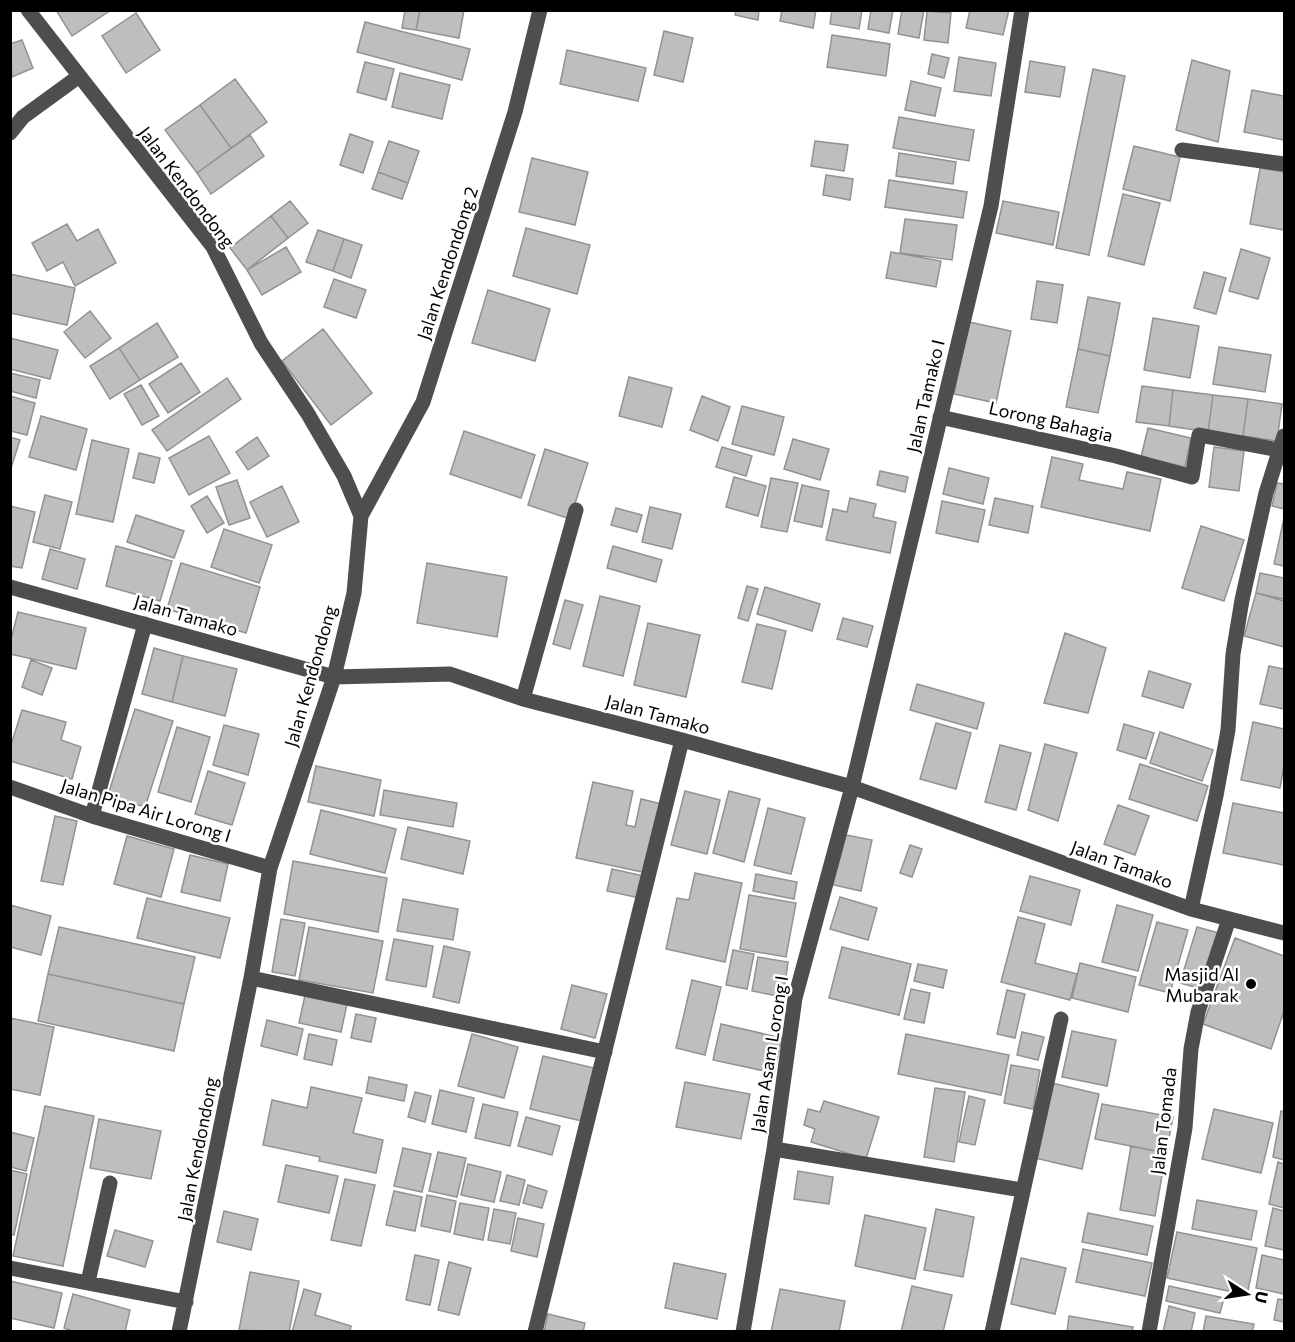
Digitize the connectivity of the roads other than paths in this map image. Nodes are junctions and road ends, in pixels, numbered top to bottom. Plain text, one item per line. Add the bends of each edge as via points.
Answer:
1 (28, 10) edge
2 (540, 10) edge
3 (1022, 10) edge
4 (78, 77) junction
5 (10, 133) edge
6 (1182, 150) dead end
7 (1284, 164) edge
8 (940, 417) junction
9 (1282, 443) edge
10 (576, 510) dead end
11 (361, 516) junction
12 (10, 587) edge
13 (145, 624) junction
14 (334, 677) junction
15 (523, 699) junction
16 (682, 740) junction
17 (10, 787) edge
18 (852, 787) junction
19 (92, 816) junction
20 (270, 868) junction
21 (1191, 909) junction
22 (1229, 919) junction
23 (1284, 933) edge
24 (251, 978) junction
25 (1061, 1019) dead end
26 (605, 1052) junction
27 (774, 1149) junction
28 (110, 1183) dead end
29 (1022, 1190) junction
30 (10, 1268) edge
31 (88, 1282) junction
32 (186, 1302) junction
33 (179, 1332) edge
34 (535, 1332) edge
35 (743, 1332) edge
36 (992, 1332) edge
37 (1149, 1332) edge

1 - 4 street, Jalan Kendondong
2 - 11 street, Jalan Kendondong 2 via 515,112 423,402
3 - 8 street, Jalan Tamako I via 991,206
4 - 5 street via 23,117
4 - 11 street, Jalan Kendondong via 213,248 261,343 344,476
6 - 7 street
8 - 9 street, Lorong Bahagia via 1192,477 1199,435
8 - 18 street, Jalan Tamako I
9 - 21 street via 1266,493 1242,600 1233,654 1228,730
10 - 15 street
11 - 14 street, Jalan Kendondong via 354,593
12 - 13 street, Jalan Tamako
13 - 14 street, Jalan Tamako
13 - 19 street
14 - 15 street, Jalan Tamako via 450,674
14 - 20 street, Jalan Kendondong
15 - 16 street, Jalan Tamako
16 - 18 street, Jalan Tamako
16 - 26 street
17 - 19 street, Jalan Pipa Air Lorong I
18 - 21 street, Jalan Tamako
18 - 27 street, Jalan Asam Lorong I via 795,998
19 - 20 street, Jalan Pipa Air Lorong I
20 - 24 street, Jalan Kendondong
21 - 22 street, Jalan Tamako
22 - 23 street, Jalan Tamako
22 - 37 street, Jalan Tomada via 1198,1012 1185,1128
24 - 26 street
24 - 32 street, Jalan Kendondong
25 - 29 street
26 - 34 street
27 - 29 street
27 - 35 street, Jalan Asam Lorong I
28 - 31 street
29 - 36 street
30 - 31 street
31 - 32 street
32 - 33 street, Jalan Kendondong

